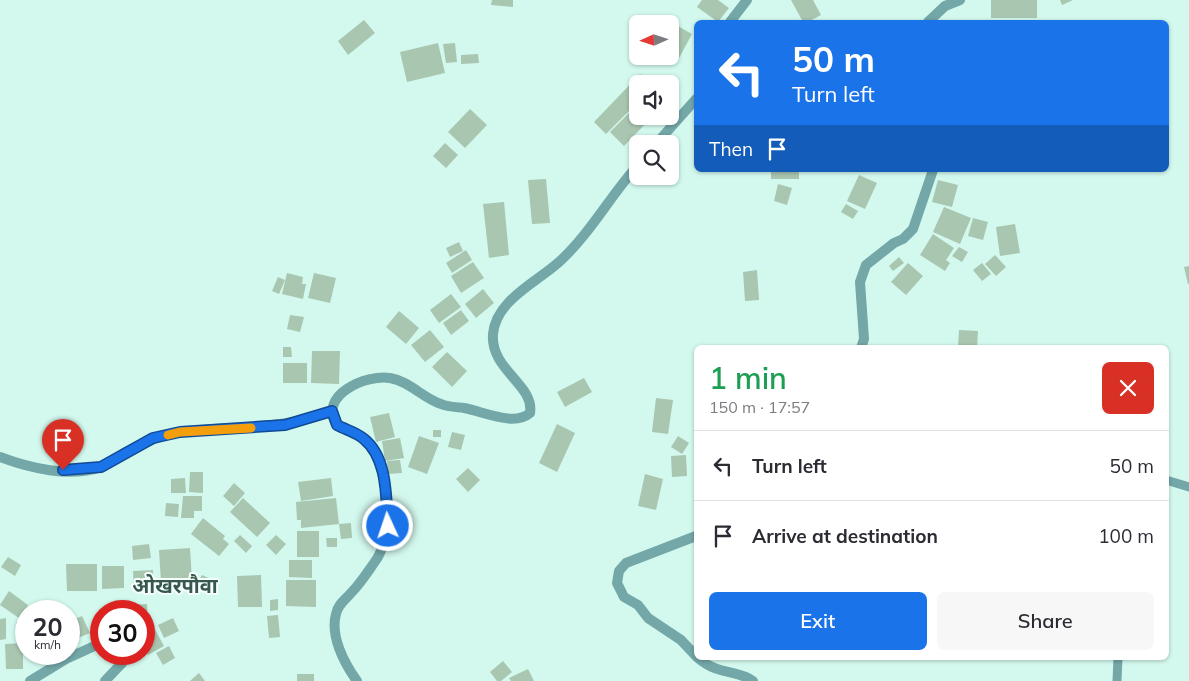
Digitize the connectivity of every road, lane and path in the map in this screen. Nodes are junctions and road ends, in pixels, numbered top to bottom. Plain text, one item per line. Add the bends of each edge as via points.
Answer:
1 (748, 0) edge
2 (960, 0) edge
3 (732, 20) edge
4 (930, 20) edge
5 (694, 101) edge
6 (664, 135) edge
7 (932, 172) edge
8 (629, 176) edge
9 (862, 345) edge
10 (332, 411) junction
11 (0, 457) edge
12 (1169, 481) edge
13 (1189, 487) edge
14 (694, 537) edge
15 (90, 648) edge
16 (694, 654) edge
17 (701, 660) edge
18 (1118, 660) edge
19 (120, 665) edge
20 (30, 681) edge
21 (105, 681) edge
22 (357, 681) edge
23 (753, 681) edge
24 (1117, 681) edge

1 - 3 street
2 - 4 street via 945,6
5 - 6 street
7 - 9 street via 913,229 866,265 860,282
8 - 10 street via 593,226 559,262 510,302 497,319 493,334 500,360 509,375 527,392 532,404 530,413 503,418 442,405 403,383 381,377 363,380 346,389
10 - 11 street via 285,425 180,432 153,438 101,467 81,470 44,470
10 - 22 street via 337,425 365,439 373,449 385,484 388,526 383,547 352,593 341,602 336,614 340,651
12 - 13 lane
14 - 16 street via 626,563 617,583 624,597 638,605 648,618 681,640
15 - 20 street
17 - 23 street via 713,669
18 - 24 lane
19 - 21 street

